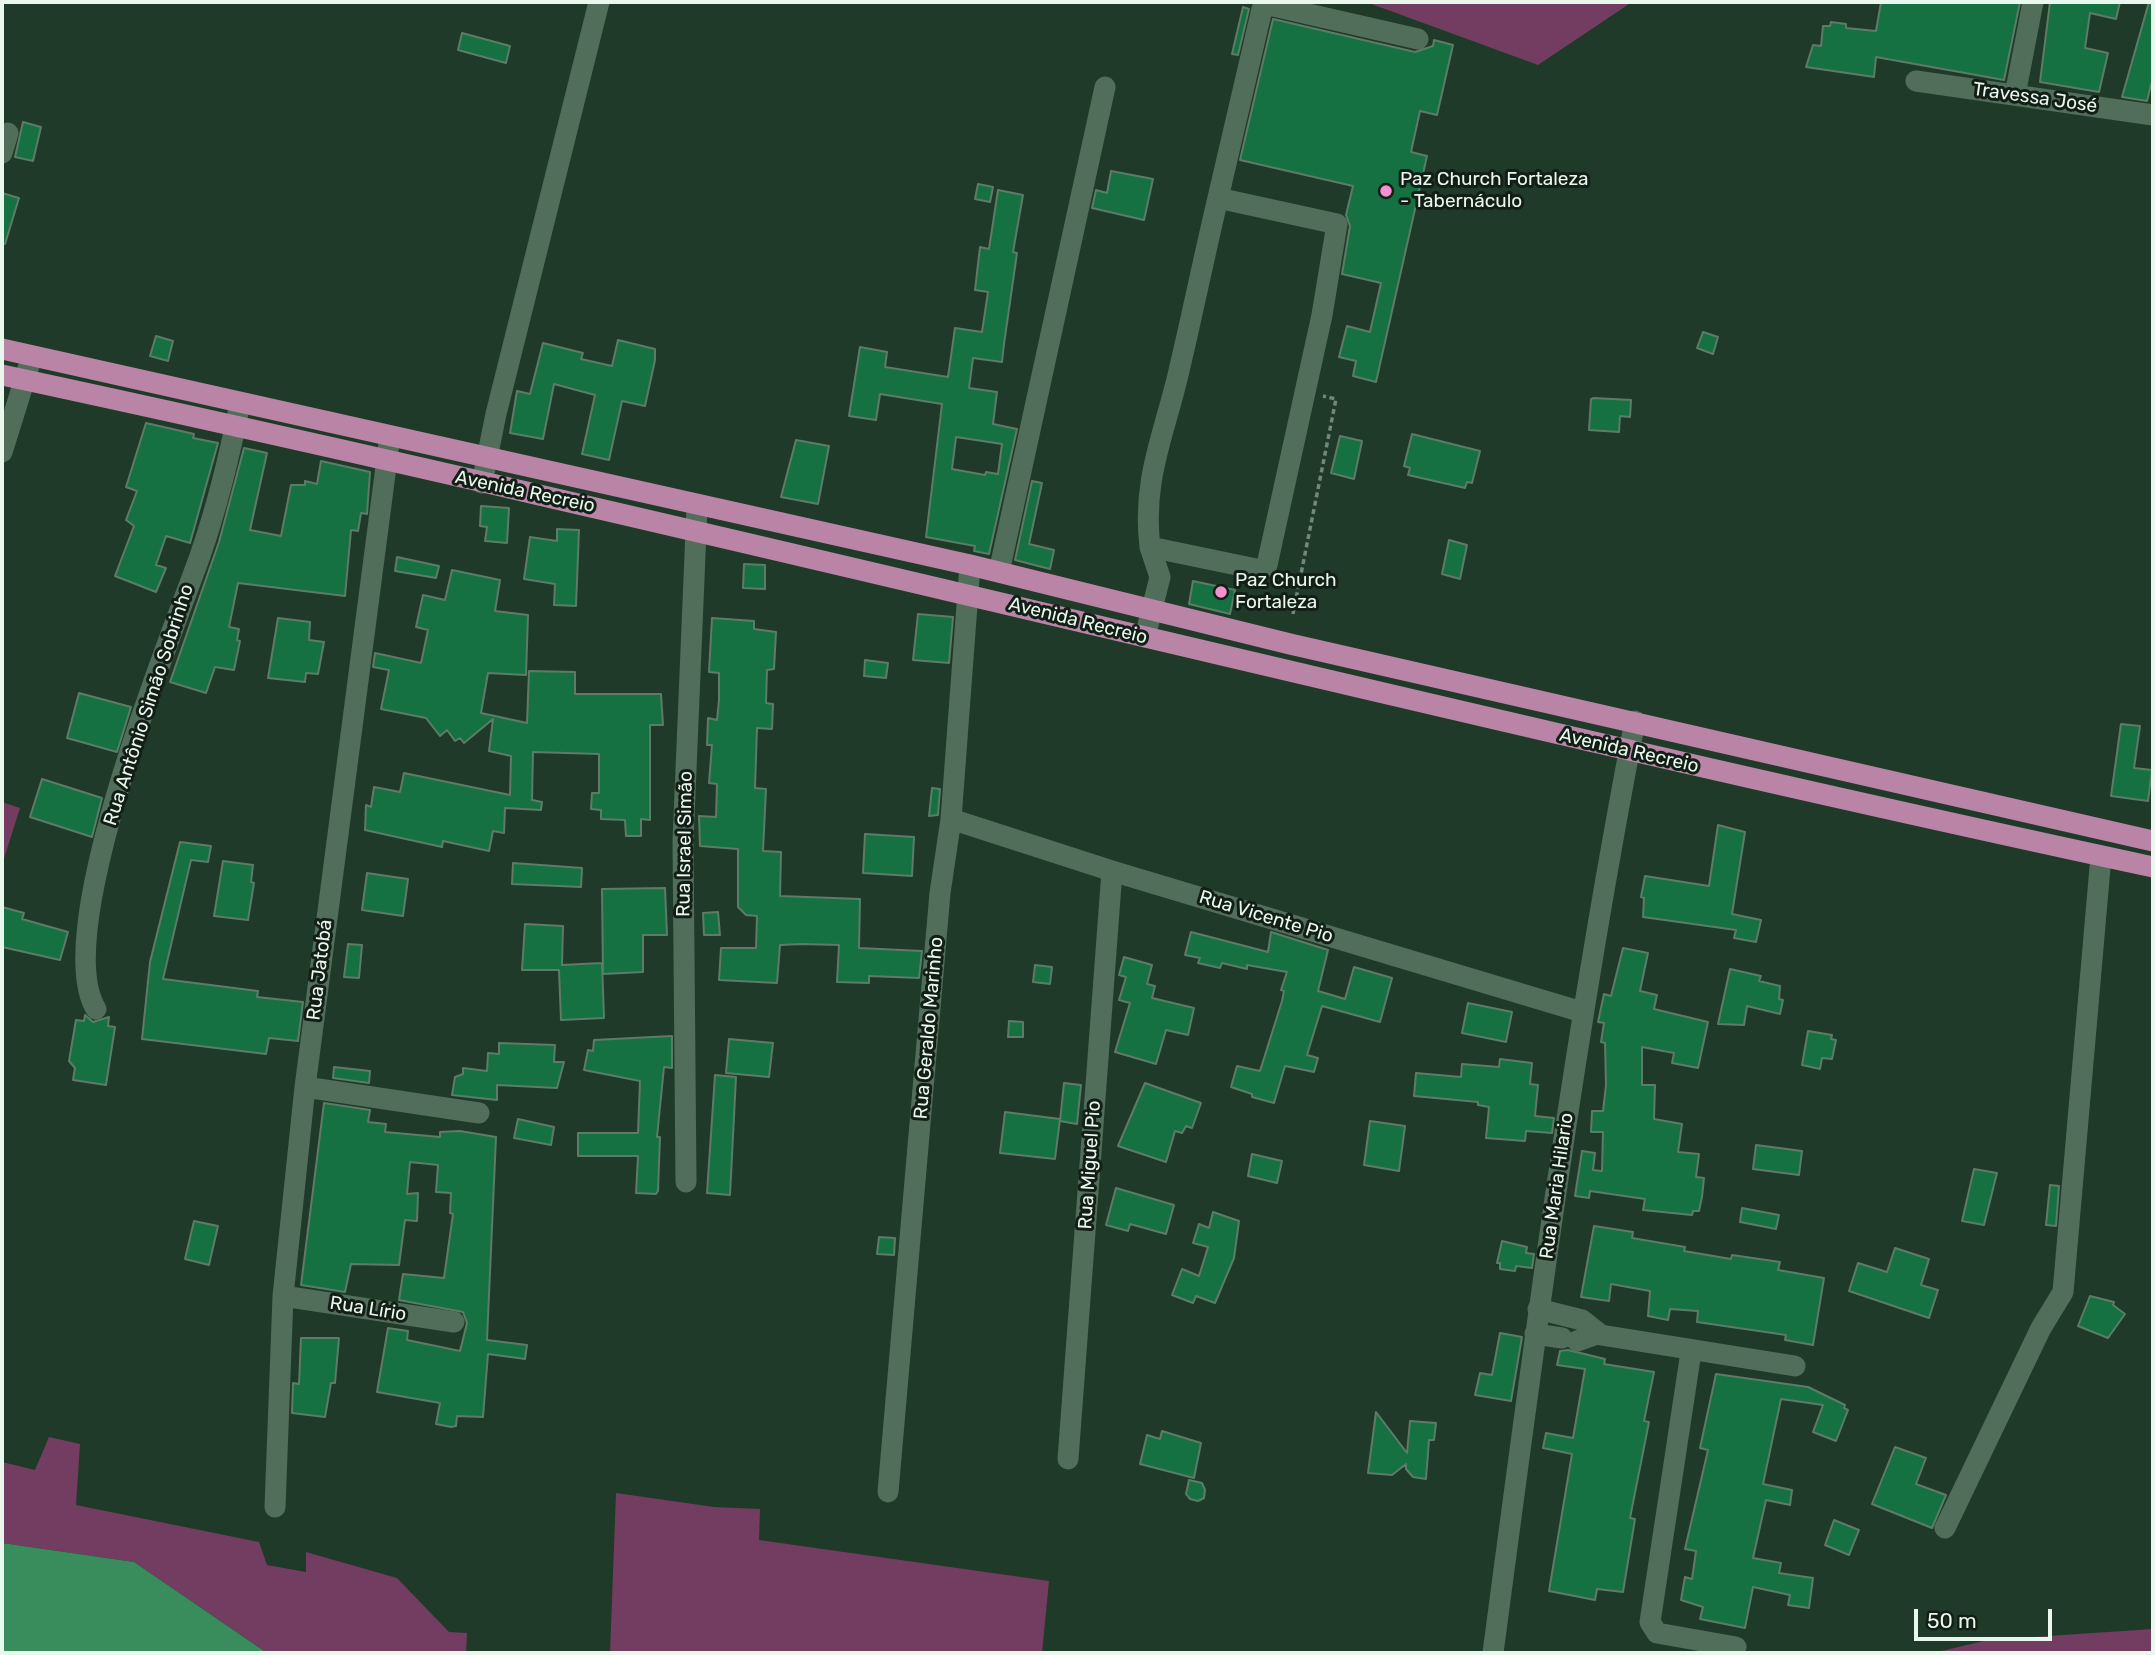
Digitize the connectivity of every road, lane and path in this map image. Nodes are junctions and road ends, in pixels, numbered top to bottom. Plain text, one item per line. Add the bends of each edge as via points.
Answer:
1 (598, 2) edge
2 (2033, 2) edge
3 (1418, 39) dead end
4 (1916, 81) dead end
5 (1104, 88) dead end
6 (2015, 95) junction
7 (2153, 115) edge
8 (1218, 198) junction
9 (2, 349) edge
10 (32, 356) junction
11 (2, 375) edge
12 (25, 380) junction
13 (1306, 391) junction
14 (240, 402) junction
15 (236, 425) junction
16 (390, 436) junction
17 (2, 452) edge
18 (487, 456) junction
19 (386, 461) junction
20 (482, 483) junction
21 (697, 507) junction
22 (695, 529) junction
23 (1150, 547) junction
24 (970, 565) junction
25 (999, 572) junction
26 (966, 593) junction
27 (1153, 611) junction
28 (1293, 614) dead end
29 (1145, 637) junction
30 (1290, 644) junction
31 (1284, 670) junction
32 (1635, 721) junction
33 (1629, 751) junction
34 (951, 819) junction
35 (2144, 839) edge
36 (2101, 856) junction
37 (2129, 862) junction
38 (2153, 867) edge
39 (1112, 871) junction
40 (96, 1009) dead end
41 (1582, 1012) junction
42 (305, 1087) junction
43 (478, 1113) dead end
44 (687, 1182) dead end
45 (283, 1296) junction
46 (1538, 1309) junction
47 (454, 1322) dead end
48 (1535, 1334) junction
49 (1579, 1338) junction
50 (1690, 1352) junction
51 (1795, 1366) dead end
52 (1068, 1459) dead end
53 (888, 1492) dead end
54 (275, 1507) dead end
55 (1945, 1528) dead end
56 (1736, 1647) dead end
57 (1493, 1653) edge

1 - 18 street
2 - 6 street
3 - 8 street via 1269,5 1262,9
4 - 6 street, Travessa José
5 - 25 street
6 - 7 street, Travessa José
8 - 13 street via 1337,224
8 - 23 street via 1152,469 1146,514
9 - 10 main road, Avenida Recreio
10 - 12 street
10 - 14 main road, Avenida Recreio
11 - 12 main road, Avenida Recreio
12 - 15 main road, Avenida Recreio
12 - 17 street
13 - 23 street via 1264,568 1252,570
13 - 28 path via 1336,399
14 - 15 street, Rua Antônio Simão Sobrinho
14 - 16 main road, Avenida Recreio
15 - 19 main road, Avenida Recreio
15 - 40 street, Rua Antônio Simão Sobrinho via 200,555 129,758 97,866 83,957
16 - 18 main road, Avenida Recreio
16 - 19 street, Rua Jatobá
18 - 20 street
18 - 21 main road, Avenida Recreio
19 - 20 main road, Avenida Recreio
19 - 42 street, Rua Jatobá
20 - 22 main road, Avenida Recreio
21 - 22 street, Rua Israel Simão
21 - 24 main road, Avenida Recreio
22 - 26 main road, Avenida Recreio
22 - 44 street, Rua Israel Simão via 683,841
23 - 27 street via 1160,577
24 - 25 main road, Avenida Recreio
24 - 26 street, Rua Geraldo Marinho
25 - 27 main road, Avenida Recreio
26 - 29 main road, Avenida Recreio
26 - 34 street, Rua Geraldo Marinho
27 - 29 street
27 - 30 main road, Avenida Recreio
29 - 31 main road, Avenida Recreio
30 - 31 main road
30 - 32 main road, Avenida Recreio
31 - 33 main road, Avenida Recreio
32 - 33 street, Rua Maria Hilario
32 - 35 main road, Avenida Recreio
33 - 36 main road, Avenida Recreio
33 - 41 street, Rua Maria Hilario
34 - 39 street, Rua Vicente Pio
34 - 53 street, Rua Geraldo Marinho via 940,893
35 - 37 main road
36 - 37 main road, Avenida Recreio
36 - 55 street via 2063,1292 2041,1328
37 - 38 main road, Avenida Recreio
39 - 41 street, Rua Vicente Pio
39 - 52 street, Rua Miguel Pio
41 - 46 street, Rua Maria Hilario
42 - 43 street
42 - 45 street, Rua Jatobá
45 - 47 street, Rua Lírio
45 - 54 street, Rua Jatobá
46 - 48 street, Rua Maria Hilario
46 - 49 street via 1582,1320
48 - 49 street
48 - 57 street, Rua Maria Hilario
49 - 50 street
50 - 51 street
50 - 56 street via 1650,1622 1657,1633

